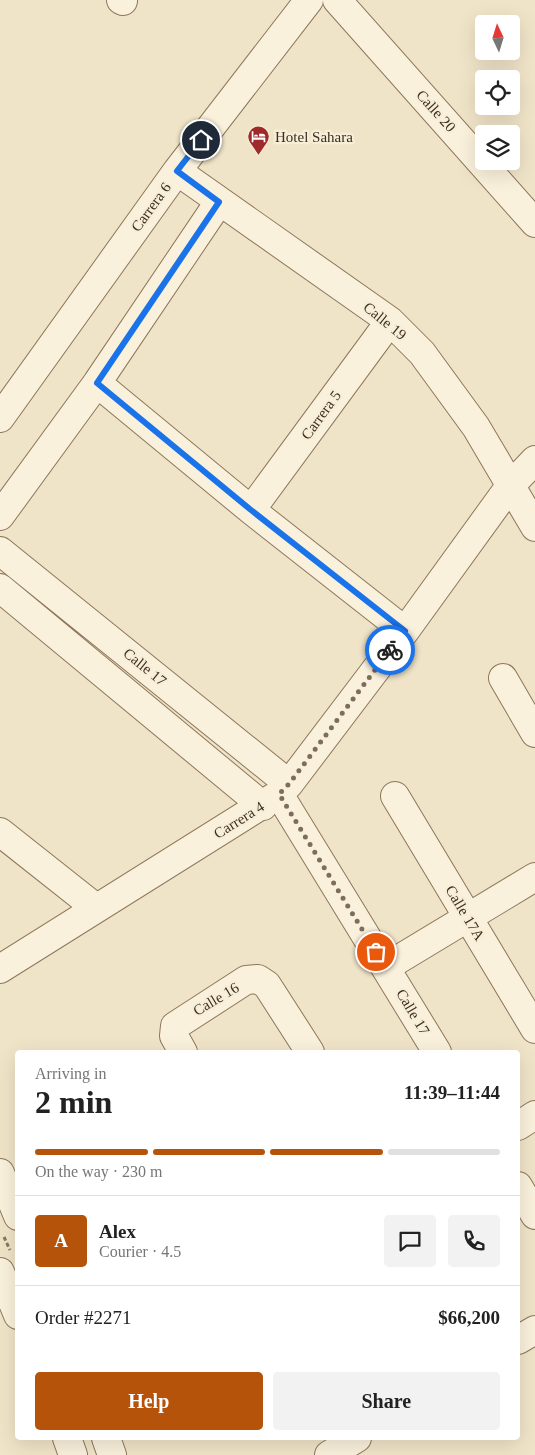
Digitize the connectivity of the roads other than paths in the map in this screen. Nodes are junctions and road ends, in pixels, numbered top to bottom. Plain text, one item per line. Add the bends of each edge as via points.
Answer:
1 (309, 0) edge
2 (337, 0) edge
3 (177, 171) junction
4 (219, 202) junction
5 (535, 223) edge
6 (390, 321) junction
7 (97, 383) junction
8 (0, 418) edge
9 (535, 460) edge
10 (510, 486) junction
11 (251, 510) junction
12 (0, 516) edge
13 (535, 528) edge
14 (0, 551) edge
15 (0, 588) edge
16 (405, 631) junction
17 (503, 678) dead end
18 (535, 733) edge
19 (277, 794) junction
20 (395, 796) dead end
21 (0, 832) edge
22 (535, 877) edge
23 (96, 908) junction
24 (468, 919) junction
25 (386, 967) junction
26 (0, 969) edge
27 (535, 1029) edge
28 (183, 1050) edge
29 (309, 1050) edge
30 (436, 1050) edge
31 (535, 1115) edge
32 (520, 1125) edge
33 (0, 1173) edge
34 (520, 1189) edge
35 (535, 1215) edge
36 (10, 1225) edge
37 (5, 1262) edge
38 (15, 1303) edge
39 (535, 1330) edge
40 (520, 1339) edge
41 (68, 1440) edge
42 (107, 1440) edge
43 (355, 1440) edge
44 (74, 1455) edge
45 (112, 1455) edge
46 (329, 1455) edge

1 - 3 street, Carrera 6
2 - 5 street, Calle 20
3 - 4 street, Calle 19
3 - 8 street, Carrera 6
4 - 6 street, Calle 19
4 - 7 street
6 - 10 street, Calle 19 via 427,361 476,427
6 - 11 street, Carrera 5
7 - 11 street
7 - 12 street
9 - 10 street, Carrera 4
10 - 13 street, Calle 19
10 - 16 street, Carrera 4
11 - 16 street
14 - 19 street, Calle 17
15 - 19 street, Calle 17
16 - 19 street, Carrera 4
17 - 18 street
19 - 23 street, Carrera 4
19 - 25 street, Calle 17
20 - 24 street, Calle 17A
21 - 23 street
22 - 24 street
23 - 26 street, Carrera 4
24 - 25 street
24 - 27 street, Calle 17A
25 - 30 street, Calle 17
28 - 29 street, Calle 16 via 174,1036 175,1026 246,980 258,979 267,985
31 - 32 street
33 - 36 street
34 - 35 street
37 - 38 street
39 - 40 street
41 - 44 street
42 - 45 street
43 - 46 street

